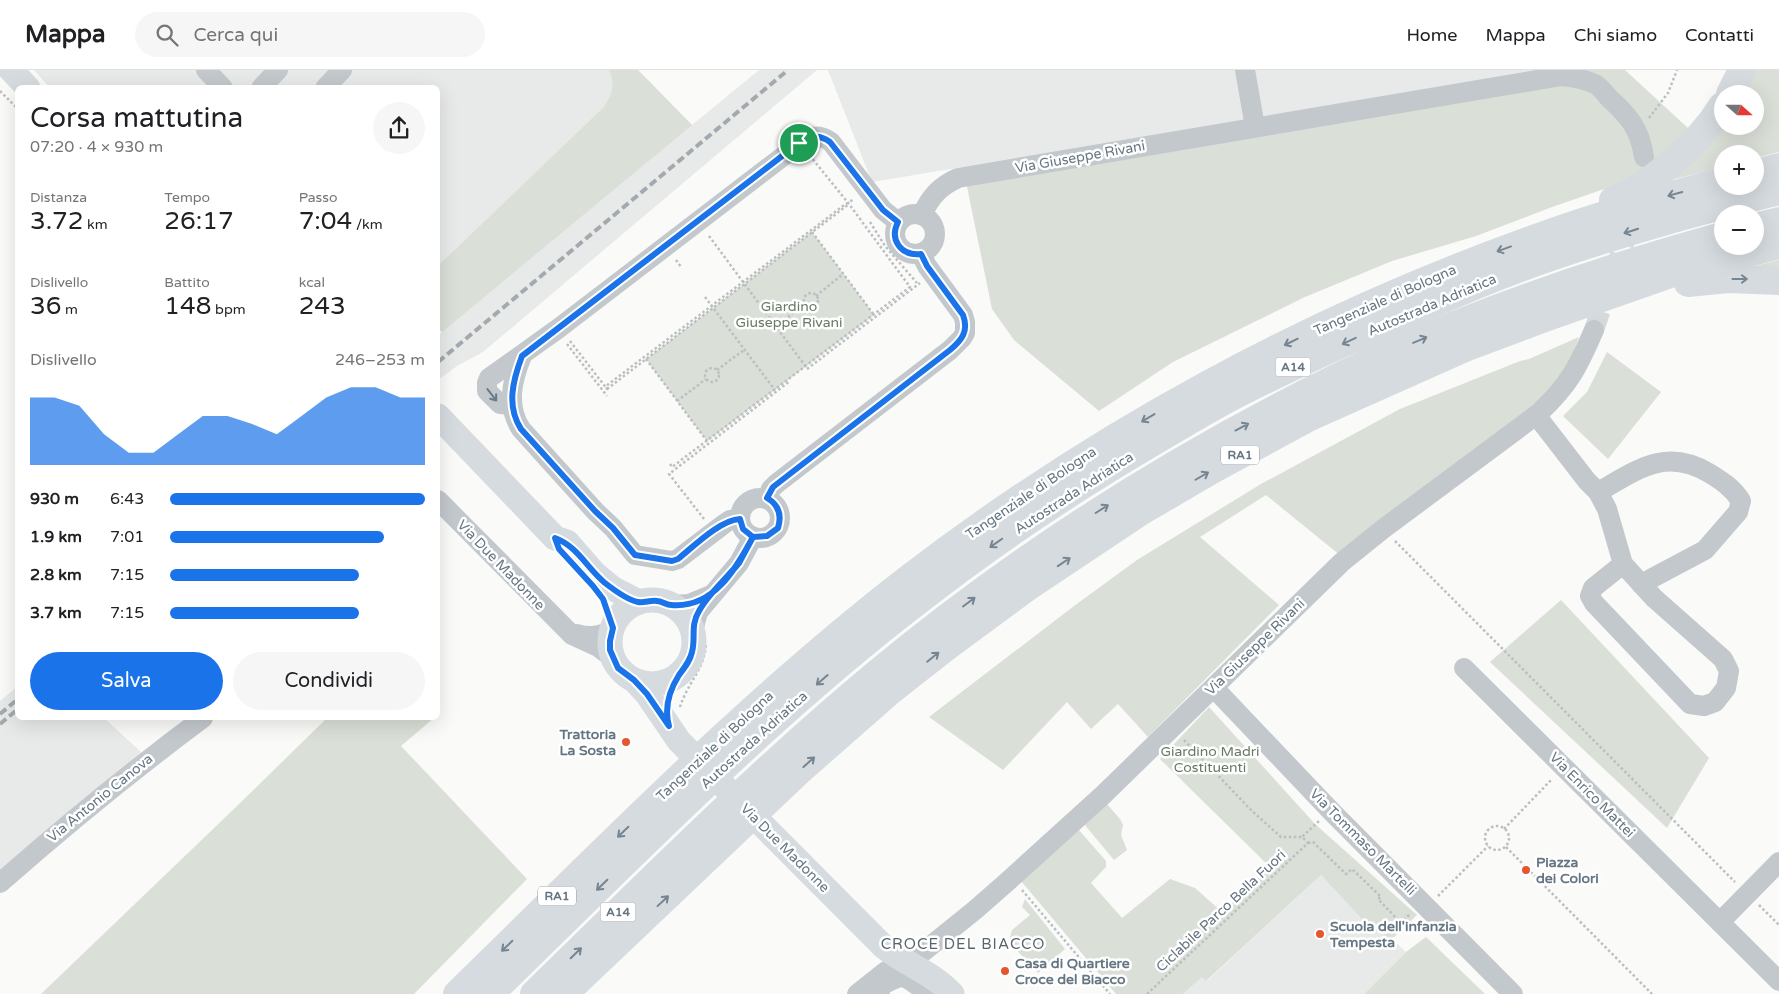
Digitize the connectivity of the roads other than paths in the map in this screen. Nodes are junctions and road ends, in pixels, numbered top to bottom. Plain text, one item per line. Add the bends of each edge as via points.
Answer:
1 (10, 70) edge
2 (206, 70) edge
3 (278, 70) edge
4 (342, 70) edge
5 (1245, 70) edge
6 (1742, 70) edge
7 (25, 85) edge
8 (220, 85) edge
9 (264, 85) edge
10 (327, 85) edge
11 (1734, 85) edge
12 (1714, 117) edge
13 (1254, 127) junction
14 (1644, 155) dead end
15 (1779, 167) edge
16 (1764, 171) edge
17 (1714, 183) edge
18 (1779, 191) edge
19 (922, 215) junction
20 (1779, 221) edge
21 (898, 222) junction
22 (1764, 225) edge
23 (1543, 235) junction
24 (1714, 238) edge
25 (1779, 246) edge
26 (921, 254) junction
27 (1779, 280) edge
28 (1594, 330) tunnel mouth
29 (1425, 366) junction
30 (1536, 415) junction
31 (440, 418) edge
32 (1598, 492) junction
33 (767, 498) junction
34 (441, 510) edge
35 (740, 519) junction
36 (753, 537) junction
37 (555, 538) junction
38 (1623, 564) junction
39 (1641, 584) junction
40 (711, 595) junction
41 (639, 602) junction
42 (670, 605) junction
43 (612, 629) junction
44 (566, 630) junction
45 (692, 634) junction
46 (613, 658) junction
47 (1464, 668) dead end
48 (680, 674) junction
49 (634, 680) junction
50 (1214, 688) junction
51 (201, 720) edge
52 (669, 726) junction
53 (729, 747) junction
54 (766, 787) junction
55 (666, 806) junction
56 (705, 845) junction
57 (1779, 862) edge
58 (0, 883) edge
59 (1720, 922) junction
60 (907, 963) junction
61 (1779, 981) edge
62 (456, 994) edge
63 (490, 994) edge
64 (534, 994) edge
65 (564, 994) edge
66 (857, 994) edge
67 (880, 994) edge
68 (928, 994) edge
69 (952, 994) edge
70 (1513, 994) edge

1 - 7 main road
2 - 8 street
3 - 9 street
4 - 10 street
5 - 13 street
6 - 11 highway
12 - 23 highway via 1701,134 1640,186 1618,198 1571,214
13 - 14 street, Via Giuseppe Rivani via 1540,80 1576,85 1591,91 1622,118
13 - 19 street, Via Giuseppe Rivani via 958,178 939,188
15 - 16 highway
17 -> 23 highway, Tangenziale di Bologna
18 -> 53 highway, Autostrada Adriatica / A14 via 1642,227 1544,259 1377,327 1240,393 1058,501 918,600
19 - 21 street via 908,215
19 - 26 street via 930,221 935,234 931,246
20 - 22 highway
21 - 26 street via 894,234 897,245 907,254
21 - 35 street via 883,210 830,142 824,137 807,138 487,383 488,391 500,404 511,405 521,429 638,556 678,559 730,520
23 -> 53 highway, Tangenziale di Bologna via 1445,273 1317,329 1185,396 1046,481 906,581 799,668
54 -> 24 highway, Autostrada Adriatica / A14 via 795,743 875,675 1074,526 1199,450 1374,361 1467,321 1555,287
25 - 29 highway, RA1 via 1676,272 1545,318
26 - 33 street via 963,315 965,328 962,338 776,484
29 -> 27 highway via 1453,362 1681,284 1728,279
28 - 30 street, Via Giuseppe Rivani via 1570,380
54 -> 29 highway, RA1 via 841,733 938,653 1029,586 1140,512 1310,417
30 - 32 street
30 - 50 street, Via Giuseppe Rivani via 1342,562
31 - 37 main road
32 - 38 street via 1607,509
32 - 39 street via 1641,468 1663,461 1684,462 1724,482 1735,491 1740,501 1738,512 1705,550
33 - 35 street via 749,500
33 - 36 street via 778,507 778,528 767,536
34 - 44 street, Via Due Madonne
35 - 36 street via 743,529
36 - 40 street via 739,563
37 - 41 main road via 567,542 612,588
37 - 43 main road via 559,549 600,593
38 - 39 street
38 - 39 street via 1593,588 1590,596 1594,604 1690,704 1704,706 1716,702 1726,688 1730,671 1723,659
40 - 42 street via 689,604
40 - 45 street via 698,612
41 - 42 main road via 649,600
41 - 43 main road via 623,612
42 - 45 main road via 687,620
43 - 44 street, Via Due Madonne via 588,637
43 - 46 main road
44 - 46 street, Via Due Madonne
45 - 48 main road via 692,651
46 - 49 main road via 618,668
47 - 59 street, Via Enrico Mattei
48 - 49 main road via 658,684
48 - 52 main road via 668,701
49 - 52 main road, Via Due Madonne
50 - 60 street, Via Giuseppe Rivani via 975,910
50 - 70 street, Via Tommaso Martelli
51 - 58 street, Via Antonio Canova via 115,785
52 - 60 main road, Via Due Madonne via 679,741 883,946
53 - 55 highway, Autostrada Adriatica / A14
54 - 56 highway, Autostrada Adriatica / A14
55 -> 62 highway, Tangenziale di Bologna / RA1
55 -> 63 highway, Autostrada Adriatica / A14
64 -> 56 highway, Autostrada Adriatica / A14
65 -> 56 highway
57 - 59 street
59 - 61 street, Via Enrico Mattei
60 - 66 street, Via Giuseppe Rivani via 886,971
60 - 69 main road via 939,982
67 - 68 street via 875,989 905,976

